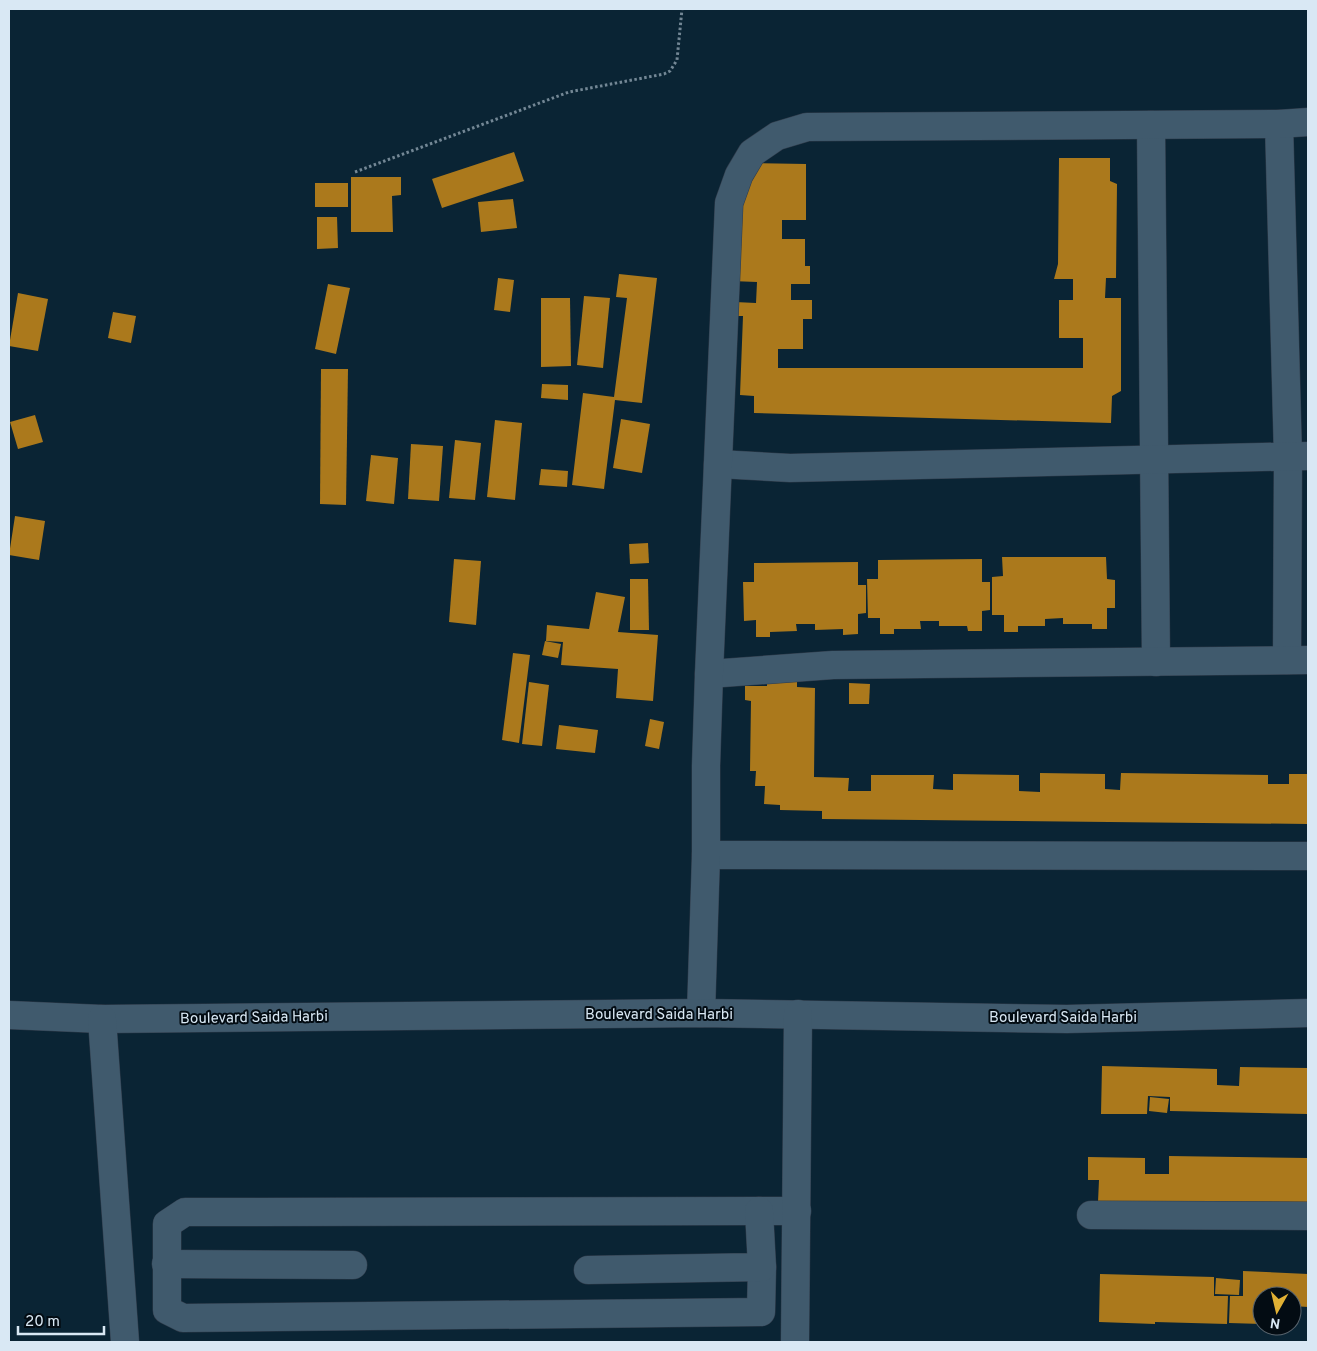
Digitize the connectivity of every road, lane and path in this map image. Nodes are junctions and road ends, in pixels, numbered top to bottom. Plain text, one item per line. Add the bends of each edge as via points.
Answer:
1 (682, 9) edge
2 (1308, 122) edge
3 (1280, 124) junction
4 (1151, 125) junction
5 (355, 172) dead end
6 (1298, 456) edge
7 (1154, 460) junction
8 (718, 464) junction
9 (1298, 660) edge
10 (1156, 662) junction
11 (709, 674) junction
12 (706, 855) junction
13 (1308, 856) edge
14 (701, 1013) junction
15 (1308, 1013) edge
16 (798, 1014) junction
17 (9, 1015) edge
18 (102, 1019) junction
19 (797, 1211) junction
20 (759, 1212) junction
21 (1091, 1215) dead end
22 (1308, 1216) edge
23 (166, 1264) junction
24 (353, 1265) dead end
25 (762, 1266) junction
26 (588, 1270) dead end
27 (125, 1342) edge
28 (795, 1342) edge

1 - 5 path via 677,60 664,74 569,92
2 - 3 street
3 - 4 street
3 - 6 street
4 - 7 street
4 - 8 street via 807,127 777,136 752,154 739,175 729,203
6 - 7 street
6 - 9 street
7 - 8 street via 790,468
7 - 10 street
8 - 11 street
9 - 10 street
10 - 11 street via 833,665
11 - 12 street
12 - 13 street
12 - 14 street
14 - 16 street, Boulevard Saida Harbi
14 - 18 street, Boulevard Saida Harbi
15 - 16 street, Boulevard Saida Harbi via 1067,1019
16 - 19 street
17 - 18 street, Boulevard Saida Harbi
18 - 27 street
19 - 20 street
19 - 28 street
20 - 23 street via 185,1212 167,1224
20 - 25 street
21 - 22 street
23 - 24 street
23 - 25 street via 167,1310 183,1318 761,1312
25 - 26 street

